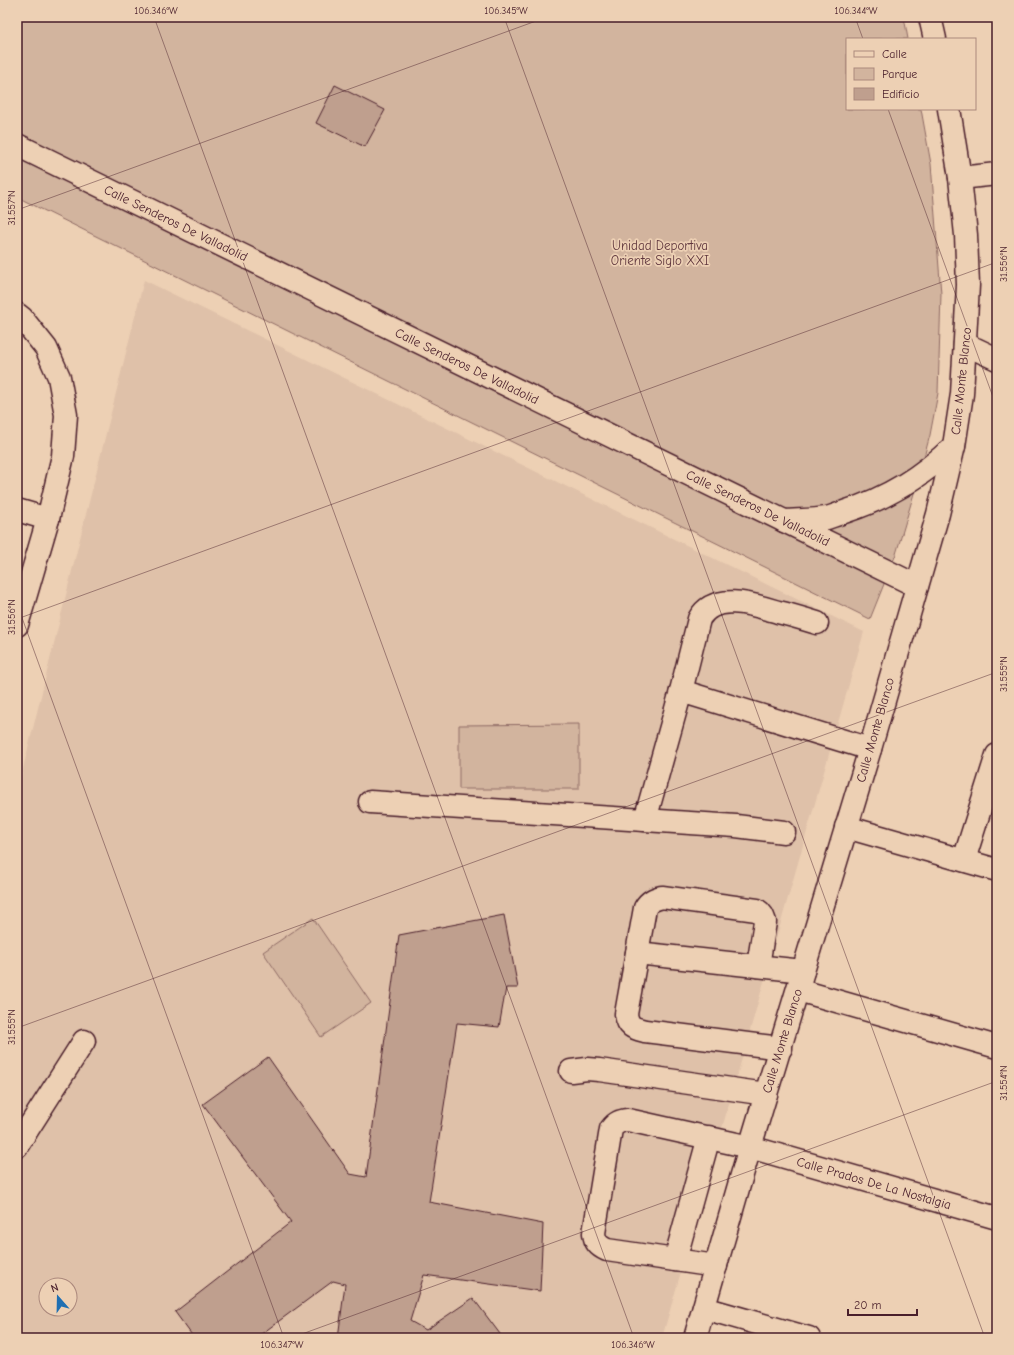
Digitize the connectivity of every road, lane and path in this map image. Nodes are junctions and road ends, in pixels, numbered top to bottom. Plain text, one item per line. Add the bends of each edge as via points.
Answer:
1 (930, 17) edge
2 (935, 38) edge
3 (949, 110) edge
4 (17, 145) edge
5 (997, 174) edge
6 (960, 178) junction
7 (17, 314) edge
8 (965, 344) junction
9 (995, 357) edge
10 (954, 446) junction
11 (17, 510) edge
12 (48, 519) junction
13 (784, 521) junction
14 (917, 586) junction
15 (817, 623) dead end
16 (17, 626) edge
17 (681, 691) junction
18 (870, 748) junction
19 (997, 755) edge
20 (370, 802) dead end
21 (645, 820) junction
22 (846, 827) junction
23 (784, 832) dead end
24 (964, 860) junction
25 (997, 870) edge
26 (637, 953) junction
27 (758, 966) junction
28 (800, 981) junction
29 (84, 1041) dead end
30 (997, 1047) edge
31 (781, 1048) junction
32 (571, 1071) dead end
33 (766, 1094) junction
34 (709, 1137) junction
35 (17, 1146) edge
36 (750, 1147) junction
37 (997, 1218) edge
38 (675, 1260) junction
39 (716, 1266) junction
40 (704, 1308) junction
41 (695, 1338) edge
42 (809, 1338) edge

1 - 2 main road
3 - 6 main road, Calle Monte Blanco
4 - 13 main road, Calle Senderos De Valladolid
5 - 6 main road
6 - 8 main road, Calle Monte Blanco via 968,285
7 - 12 main road via 46,348 59,377 66,414 64,456
8 - 9 main road
8 - 10 main road, Calle Monte Blanco via 962,394
10 - 13 main road via 934,465 887,495 827,518
10 - 14 main road, Calle Monte Blanco
11 - 12 main road
12 - 16 main road
13 - 14 main road, Calle Senderos De Valladolid
14 - 18 main road, Calle Monte Blanco
15 - 17 main road via 738,602 708,607 699,618
17 - 18 main road
17 - 21 main road
18 - 22 main road, Calle Monte Blanco
19 - 24 main road
20 - 21 main road
21 - 23 main road
22 - 24 main road
22 - 28 main road, Calle Monte Blanco
24 - 25 main road
26 - 27 main road
26 - 27 main road via 645,908 654,899 662,897 761,912 764,922
26 - 31 main road via 626,1014 630,1026 645,1031
27 - 28 main road
28 - 30 main road
28 - 31 main road, Calle Monte Blanco
29 - 35 main road
31 - 33 main road, Calle Monte Blanco
32 - 33 main road via 599,1070
33 - 36 main road, Calle Monte Blanco
34 - 36 main road, Calle Prados De La Nostalgia
34 - 38 main road
34 - 38 main road, Calle Prados De La Nostalgia via 628,1120 614,1124 611,1129 594,1232 597,1244 607,1250
36 - 37 main road, Calle Prados De La Nostalgia
36 - 39 main road, Calle Monte Blanco
38 - 39 main road, Calle Prados De La Nostalgia
39 - 40 main road, Calle Monte Blanco
40 - 41 main road, Calle Monte Blanco
40 - 42 main road

